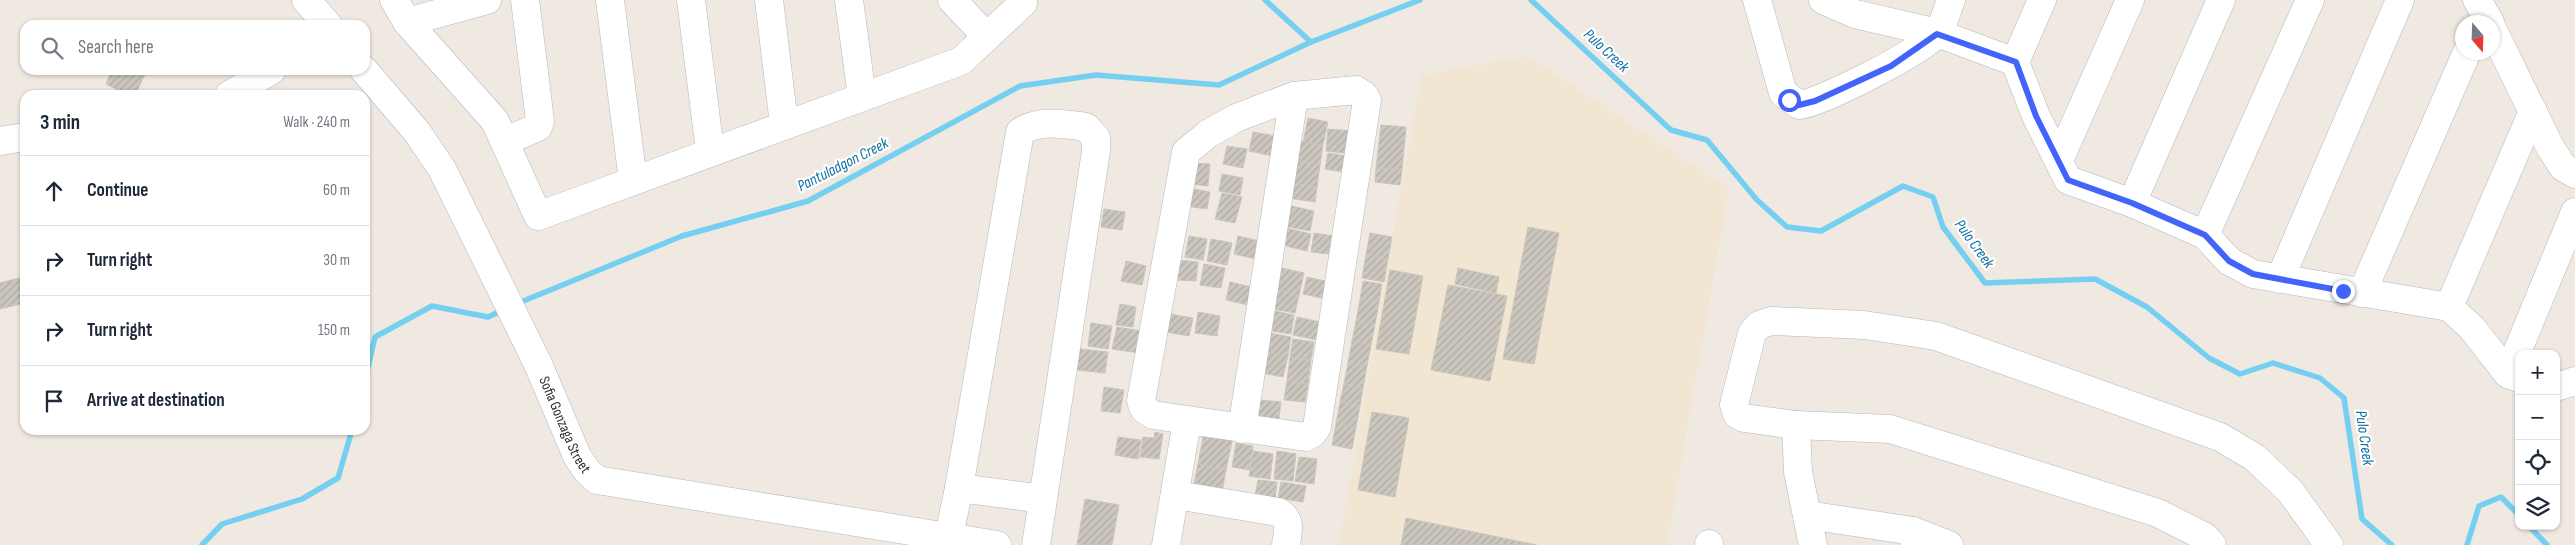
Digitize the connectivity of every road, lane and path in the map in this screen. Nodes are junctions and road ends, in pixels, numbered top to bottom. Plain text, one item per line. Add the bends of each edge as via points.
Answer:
1 (306, 0) edge
2 (487, 0) edge
3 (525, 0) edge
4 (610, 0) edge
5 (691, 0) edge
6 (769, 0) edge
7 (849, 0) edge
8 (952, 0) edge
9 (1757, 0) edge
10 (1823, 0) edge
11 (1951, 0) edge
12 (2042, 0) edge
13 (2130, 0) edge
14 (2221, 0) edge
15 (2310, 0) edge
16 (2400, 0) edge
17 (1024, 3) dead end
18 (1858, 7) edge
19 (400, 11) edge
20 (324, 20) edge
21 (1937, 34) junction
22 (988, 37) junction
23 (2500, 46) edge
24 (2464, 60) edge
25 (2016, 62) junction
26 (263, 75) edge
27 (368, 75) edge
28 (238, 90) edge
29 (1294, 96) junction
30 (862, 97) junction
31 (2533, 111) junction
32 (784, 124) junction
33 (20, 138) edge
34 (0, 141) edge
35 (506, 141) junction
36 (710, 151) junction
37 (2060, 158) junction
38 (2575, 174) edge
39 (633, 181) junction
40 (2132, 203) junction
41 (2575, 212) edge
42 (2205, 235) junction
43 (2280, 279) junction
44 (2362, 293) junction
45 (2449, 307) junction
46 (2513, 376) edge
47 (2575, 381) edge
48 (2560, 386) edge
49 (1187, 421) junction
50 (1796, 425) junction
51 (1242, 429) junction
52 (960, 488) junction
53 (1176, 495) junction
54 (1043, 499) junction
55 (1807, 515) junction
56 (949, 536) junction
57 (1914, 538) edge
58 (997, 545) edge
59 (1036, 545) edge
60 (1166, 545) edge
61 (1286, 545) edge
62 (1813, 545) edge
63 (1949, 545) edge
64 (2212, 545) edge
65 (2329, 545) edge

1 - 20 street
2 - 19 street
3 - 35 street via 540,121 538,127
4 - 39 street
5 - 36 street
6 - 32 street
7 - 30 street
8 - 22 street
9 - 21 street via 1783,93 1799,105 1815,101 1891,66
10 - 18 street
11 - 21 street
12 - 25 street
13 - 37 street
14 - 40 street
15 - 42 street
16 - 43 street
17 - 22 street
18 - 21 street
19 - 35 street via 495,121
21 - 25 street
22 - 30 street via 961,62
23 - 31 street
24 - 44 street
25 - 37 street via 2036,116
26 - 28 street
27 - 56 street, Sofia Gonzaga Street via 417,132 442,169 538,364 577,456 586,471 597,480
29 - 49 street via 1236,118 1208,134 1186,152 1141,401 1152,416
29 - 51 street
29 - 51 street via 1356,90 1367,100 1317,427 1306,437
30 - 32 street
31 - 38 street via 2550,148 2564,167
31 - 45 street
32 - 36 street
33 - 34 street
35 - 39 street via 538,216
36 - 39 street
37 - 40 street via 2068,180
40 - 42 street
41 - 46 street
42 - 43 street via 2229,261 2253,274
43 - 44 street
44 - 45 street
45 - 46 street via 2472,328
47 - 48 street
49 - 51 street
49 - 53 street
50 - 55 street via 1798,472
50 - 64 street via 1890,430 2158,513 2205,537
50 - 65 street via 1744,418 1737,414 1734,405 1752,333 1759,325 1771,321 1864,325 1936,336 2220,437 2254,457 2290,491
52 - 54 street
52 - 54 street via 1020,132 1031,124 1086,126 1096,138 1096,151
52 - 56 street
53 - 60 street
53 - 61 street via 1278,512 1289,523
54 - 59 street
55 - 57 street
55 - 62 street
56 - 58 street, Sofia Gonzaga Street
57 - 63 street

